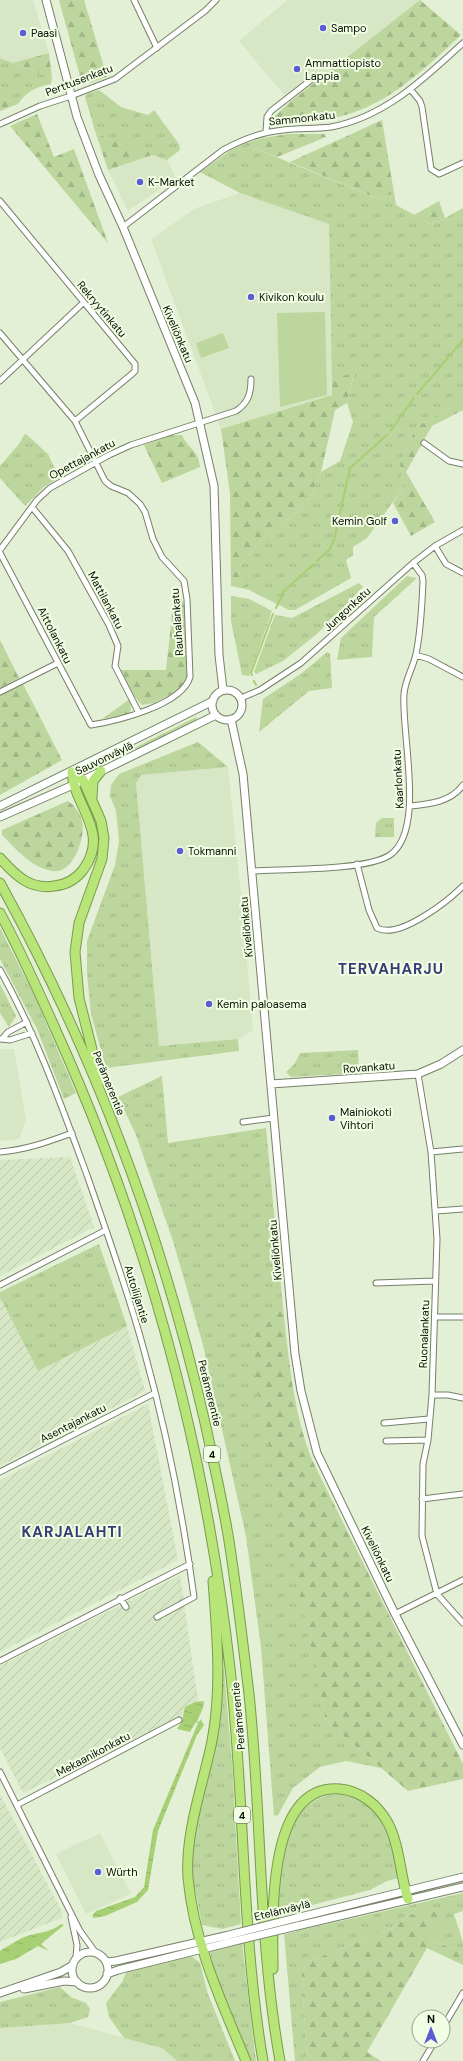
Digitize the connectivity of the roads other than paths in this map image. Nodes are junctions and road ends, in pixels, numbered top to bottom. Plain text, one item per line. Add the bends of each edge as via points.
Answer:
1 (46, 0) edge
2 (134, 0) edge
3 (216, 0) edge
4 (463, 43) edge
5 (156, 48) junction
6 (316, 76) dead end
7 (411, 90) junction
8 (71, 96) junction
9 (0, 124) edge
10 (266, 132) junction
11 (463, 163) edge
12 (0, 201) edge
13 (123, 227) junction
14 (83, 303) junction
15 (0, 333) edge
16 (24, 360) junction
17 (252, 379) dead end
18 (0, 381) edge
19 (75, 421) junction
20 (199, 421) junction
21 (424, 443) dead end
22 (96, 462) junction
23 (463, 464) edge
24 (32, 507) junction
25 (463, 530) edge
26 (434, 546) junction
27 (0, 550) edge
28 (0, 554) edge
29 (413, 563) junction
30 (463, 573) edge
31 (416, 655) junction
32 (58, 663) junction
33 (463, 677) edge
34 (223, 690) junction
35 (0, 692) edge
36 (241, 698) junction
37 (212, 701) junction
38 (139, 712) junction
39 (216, 715) junction
40 (231, 719) junction
41 (91, 725) joint
42 (101, 771) junction
43 (72, 772) junction
44 (82, 780) junction
45 (73, 785) junction
46 (463, 785) edge
47 (92, 800) junction
48 (0, 806) edge
49 (410, 806) junction
50 (0, 817) edge
51 (0, 858) edge
52 (357, 864) junction
53 (252, 871) junction
54 (0, 883) edge
55 (463, 886) edge
56 (0, 913) edge
57 (0, 970) edge
58 (27, 1022) junction
59 (32, 1033) junction
60 (1, 1039) edge
61 (463, 1050) edge
62 (418, 1074) junction
63 (271, 1084) junction
64 (104, 1100) junction
65 (274, 1118) junction
66 (243, 1122) dead end
67 (72, 1133) junction
68 (463, 1149) edge
69 (0, 1152) edge
70 (431, 1152) junction
71 (463, 1209) edge
72 (436, 1211) junction
73 (106, 1230) junction
74 (435, 1281) junction
75 (376, 1283) dead end
76 (0, 1284) edge
77 (436, 1317) junction
78 (463, 1317) edge
79 (155, 1393) junction
80 (432, 1395) junction
81 (463, 1398) edge
82 (430, 1419) junction
83 (384, 1423) dead end
84 (428, 1440) junction
85 (386, 1441) dead end
86 (0, 1472) edge
87 (463, 1494) edge
88 (422, 1499) junction
89 (190, 1564) junction
90 (217, 1569) junction
91 (463, 1580) edge
92 (437, 1594) junction
93 (120, 1598) junction
94 (126, 1607) dead end
95 (395, 1614) junction
96 (157, 1617) dead end
97 (463, 1623) edge
98 (0, 1660) edge
99 (179, 1720) dead end
100 (463, 1745) edge
101 (0, 1772) edge
102 (17, 1805) junction
103 (463, 1877) edge
104 (463, 1887) edge
105 (407, 1895) junction
106 (68, 1908) junction
107 (201, 1945) junction
108 (96, 1953) junction
109 (74, 1961) junction
110 (106, 1962) junction
111 (107, 1974) junction
112 (76, 1982) junction
113 (463, 1993) edge
114 (0, 1994) edge
115 (451, 2013) edge
116 (276, 2036) junction
117 (430, 2049) edge
118 (246, 2061) edge
119 (263, 2061) edge
120 (280, 2061) edge
121 (423, 2061) edge

1 - 8 main road, Kiveliönkatu
2 - 5 street
3 - 5 street, Perttusenkatu
4 - 7 street, Sammonkatu
5 - 8 street, Perttusenkatu via 115,79
6 - 10 street via 271,112 267,117
7 - 10 street, Sammonkatu via 381,108 345,123 331,127
7 - 11 street via 420,100 422,107 431,169 439,174
8 - 9 street, Perttusenkatu via 40,106
8 - 13 main road, Kiveliönkatu via 99,175
10 - 13 street, Sammonkatu via 238,141 223,150
12 - 14 street, Rekryytinkatu
13 - 20 main road, Kiveliönkatu via 186,378
14 - 16 street
14 - 19 street, Rekryytinkatu via 136,368
15 - 16 street, Rauhalankatu
16 - 18 street
16 - 19 street, Rauhalankatu
17 - 20 street, Opettajankatu via 249,397 242,407 225,415
19 - 22 street, Rauhalankatu
20 - 22 street, Opettajankatu via 131,445
20 - 34 main road, Kiveliönkatu via 215,501
21 - 23 street via 449,461
22 - 24 street, Opettajankatu via 50,488
22 - 38 street, Rauhalankatu via 107,483 128,493 143,507 153,539 162,557 185,583 190,678 188,684 176,695
24 - 27 street, Opettajankatu
24 - 38 street, Mattilankatu via 68,551 109,625 118,646 116,666
25 - 26 street, Jungonkatu
26 - 29 street, Jungonkatu
26 - 30 street via 446,564
28 - 32 street, Aittolankatu
29 - 31 street, Kaarlonkatu via 422,575 423,581
29 - 36 street, Jungonkatu via 301,663 260,690
31 - 33 street via 434,661
31 - 49 street, Kaarlonkatu via 405,685 404,702
32 - 35 street
32 - 41 street, Aittolankatu
34 - 36 main road via 232,690
34 - 37 main road via 217,693
36 - 40 main road via 241,711
37 - 39 main road
37 - 43 main road, Sauvonväylä
38 - 41 street, Rauhalankatu via 119,720
39 - 40 main road via 223,719
39 - 42 main road, Sauvonväylä
40 - 53 main road, Kiveliönkatu via 243,774
42 - 44 main road, Sauvonväylä
42 - 47 highway via 93,781
43 - 44 highway
43 - 45 highway
43 - 48 main road, Sauvonväylä
44 - 45 main road, Sauvonväylä
44 - 47 highway
45 - 50 main road, Sauvonväylä
45 - 51 highway via 90,820 93,840 90,857 77,876 62,884 45,887 36,885 16,875
46 - 49 street via 453,797
47 - 64 highway via 102,826 104,845 102,859 79,923 75,959 79,998
49 - 52 street, Kaarlonkatu via 407,829 396,850 377,861
52 - 53 street, Kaarlonkatu
52 - 55 street via 371,915 377,928 383,931 393,930 431,912
53 - 63 main road, Kiveliönkatu
54 - 64 highway, Perämerentie / 4 via 46,969
56 - 90 highway, Perämerentie / 4 via 35,983 89,1104 146,1266 181,1393
57 - 58 street, Autoilijantie
58 - 59 street, Autoilijantie
58 - 60 street via 8,1032
59 - 60 street via 10,1040
59 - 67 street, Autoilijantie
61 - 62 main road, Rovankatu
62 - 63 main road, Rovankatu
62 - 70 street, Ruonalankatu
63 - 65 main road, Kiveliönkatu
64 - 116 highway, Perämerentie / 4 via 150,1228 184,1339 212,1453 229,1539 249,1697 268,1973
65 - 66 street
65 - 95 main road, Kiveliönkatu via 295,1354 301,1391 317,1453
67 - 69 street via 50,1142
67 - 73 street, Autoilijantie
68 - 70 street
70 - 72 street, Ruonalankatu
71 - 72 street
72 - 74 street, Ruonalankatu
73 - 76 street
73 - 79 street, Autoilijantie
74 - 75 street
74 - 77 street, Ruonalankatu
77 - 78 street
77 - 80 street, Ruonalankatu
79 - 86 street, Asentajankatu
79 - 89 street, Autoilijantie
80 - 81 street
80 - 82 street, Ruonalankatu
82 - 83 street
82 - 84 street, Ruonalankatu
84 - 85 street
84 - 88 street, Ruonalankatu via 423,1464
87 - 88 street
88 - 92 street, Ruonalankatu via 424,1547
89 - 93 street
89 - 96 street, Autoilijantie via 194,1597
90 - 107 highway via 213,1578 217,1651 216,1709 188,1861 191,1898
90 - 119 highway, Perämerentie / 4 via 236,1722 251,1974
91 - 92 street
92 - 95 street
92 - 97 street
93 - 94 street
93 - 98 street
95 - 100 main road, Kiveliönkatu
99 - 102 street, Mekaanikonkatu
101 - 102 street
102 - 106 street
103 - 105 main road, Etelänväylä
104 - 105 main road, Etelänväylä
105 - 107 main road, Etelänväylä, bridge
105 - 116 highway via 388,1824 372,1803 356,1793 332,1789 314,1794 299,1807 288,1824 276,1881 273,1972 277,2014
106 - 108 street
106 - 109 street via 77,1945
107 - 110 main road, Etelänväylä
107 - 111 main road, Etelänväylä
107 - 118 highway via 211,1980
108 - 109 main road via 82,1954
108 - 110 main road
109 - 112 main road via 72,1974
109 - 114 main road via 61,1972
110 - 111 main road
111 - 112 main road via 101,1984 94,1988
112 - 114 main road via 64,1981
113 - 115 street
116 - 120 highway, Perämerentie / 4
117 - 121 street

